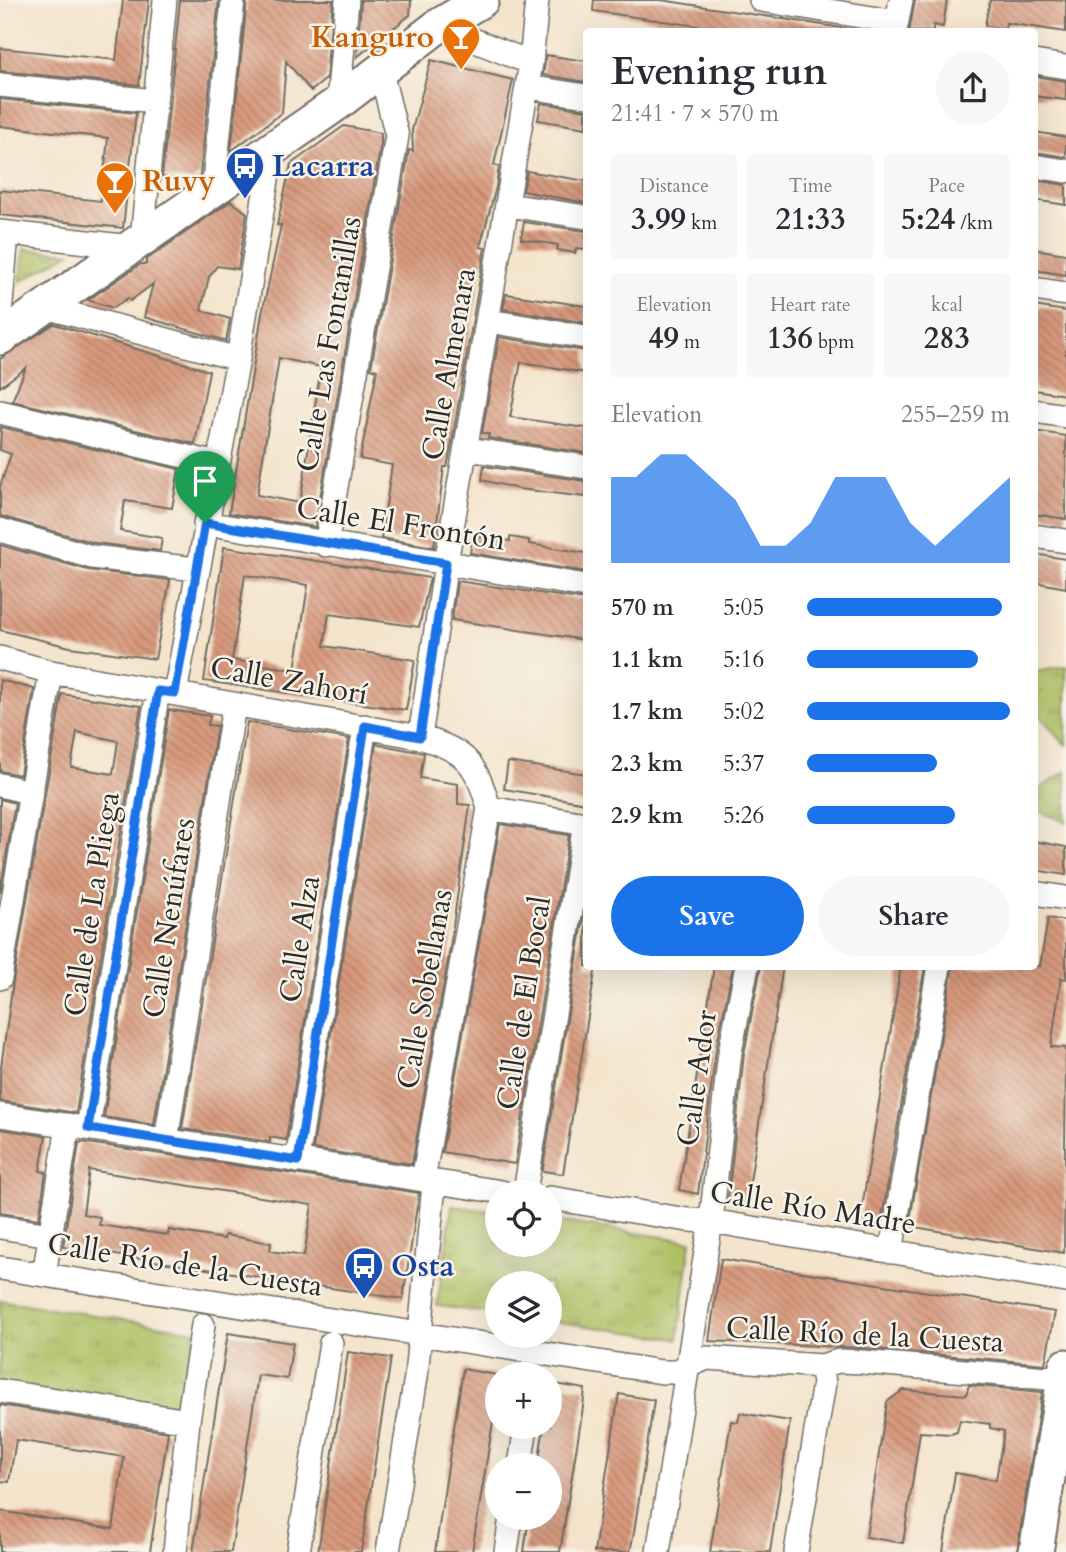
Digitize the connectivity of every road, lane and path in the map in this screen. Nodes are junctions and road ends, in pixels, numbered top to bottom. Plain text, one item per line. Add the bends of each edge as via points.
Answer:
1 (166, 0) edge
2 (233, 0) edge
3 (347, 0) edge
4 (537, 0) edge
5 (761, 0) edge
6 (460, 10) edge
7 (898, 18) edge
8 (531, 63) junction
9 (1038, 63) edge
10 (1066, 67) edge
11 (381, 72) junction
12 (0, 85) edge
13 (528, 87) junction
14 (583, 96) edge
15 (156, 101) junction
16 (338, 103) junction
17 (272, 149) junction
18 (1038, 167) edge
19 (1066, 171) edge
20 (214, 190) junction
21 (508, 205) junction
22 (583, 217) edge
23 (4, 233) edge
24 (137, 243) junction
25 (1038, 290) edge
26 (1066, 295) edge
27 (45, 307) junction
28 (0, 315) edge
29 (489, 321) junction
30 (583, 337) edge
31 (0, 338) edge
32 (238, 359) junction
33 (0, 412) edge
34 (1038, 412) edge
35 (1066, 416) edge
36 (467, 449) junction
37 (217, 464) junction
38 (583, 467) edge
39 (205, 523) junction
40 (0, 530) edge
41 (1038, 537) edge
42 (1066, 541) edge
43 (327, 545) junction
44 (446, 563) junction
45 (196, 569) junction
46 (583, 586) edge
47 (0, 658) edge
48 (51, 672) junction
49 (167, 692) junction
50 (234, 705) junction
51 (365, 726) junction
52 (420, 737) junction
53 (0, 785) edge
54 (29, 792) junction
55 (489, 808) junction
56 (583, 824) edge
57 (583, 842) edge
58 (1038, 894) edge
59 (1066, 898) edge
60 (746, 970) edge
61 (938, 970) edge
62 (0, 978) edge
63 (0, 1115) edge
64 (78, 1127) junction
65 (166, 1141) junction
66 (298, 1161) junction
67 (527, 1180) edge
68 (429, 1182) junction
69 (485, 1190) edge
70 (562, 1200) edge
71 (711, 1221) junction
72 (0, 1227) edge
73 (50, 1235) junction
74 (891, 1252) junction
75 (0, 1268) edge
76 (44, 1275) junction
77 (1066, 1281) edge
78 (203, 1325) dead end
79 (420, 1332) junction
80 (331, 1343) dead end
81 (688, 1366) junction
82 (821, 1366) junction
83 (1065, 1370) edge
84 (0, 1391) edge
85 (188, 1421) junction
86 (1066, 1502) edge
87 (509, 1530) edge
88 (175, 1552) edge
89 (298, 1552) edge
90 (388, 1552) edge
91 (506, 1552) edge
92 (658, 1552) edge
93 (796, 1552) edge
94 (1037, 1552) edge
95 (1058, 1552) edge

1 - 15 street
2 - 20 street
3 - 16 street
4 - 8 street, Calle Almenara
5 - 7 street
6 - 8 street
6 - 11 street
8 - 13 street, Calle Almenara
9 - 10 street
11 - 16 street
11 - 43 street, Calle Las Fontanillas via 397,136
12 - 15 street
13 - 14 street
13 - 21 street, Calle Almenara
15 - 24 street
16 - 17 street
17 - 20 street
17 - 32 street, Calle de La Pliega
18 - 19 street
20 - 24 street
21 - 22 street
21 - 29 street, Calle Almenara
23 - 24 street
23 - 28 street
24 - 27 street
25 - 26 street
27 - 31 street
27 - 32 street
29 - 30 street
29 - 36 street, Calle Almenara
32 - 37 street, Calle de La Pliega
33 - 37 street
34 - 35 street
36 - 38 street
36 - 44 street, Calle Almenara
37 - 39 street, Calle de La Pliega
39 - 43 street, Calle El Frontón
39 - 45 street, Calle de La Pliega
40 - 45 street via 92,557
41 - 42 street
43 - 44 street, Calle El Frontón
44 - 46 street, Calle El Frontón
44 - 52 street, Calle Almenara
45 - 49 street, Calle de La Pliega
47 - 48 street, Calle Zahorí
48 - 49 street, Calle Zahorí
48 - 54 street
49 - 50 street, Calle Zahorí
49 - 64 street, Calle de La Pliega
50 - 51 street, Calle Zahorí
50 - 65 street, Calle Nenúfares
51 - 52 street, Calle Zahorí
51 - 66 street, Calle Alza
52 - 55 street, Calle Zahorí via 455,748 469,760
53 - 54 street
54 - 62 street
55 - 56 street
55 - 68 street, Calle Sobellanas
57 - 67 street, Calle de El Bocal
58 - 59 street
60 - 71 street, Calle Ador via 730,1052
61 - 74 street
63 - 64 street
64 - 65 street
64 - 73 street, Calle de La Pliega
65 - 66 street
66 - 68 street
68 - 69 street
68 - 79 street, Calle Sobellanas
70 - 71 street, Calle Río Madre
71 - 74 street, Calle Río Madre
71 - 81 street, Calle Ador
72 - 73 street
73 - 76 street, Calle de La Pliega
74 - 77 street, Calle Río Madre
75 - 76 street, Calle Río de la Cuesta
76 - 79 street, Calle Río de la Cuesta
78 - 85 street
79 - 81 street, Calle Río de la Cuesta via 662,1372
79 - 90 street, Calle Sobellanas
80 - 89 street
81 - 82 street, Calle Río de la Cuesta via 707,1358
81 - 92 street, Calle Ador
82 - 83 street, Calle Río de la Cuesta via 862,1362 1047,1378
82 - 93 street via 824,1382
83 - 94 street
84 - 85 street
85 - 88 street
86 - 95 street
87 - 91 street

